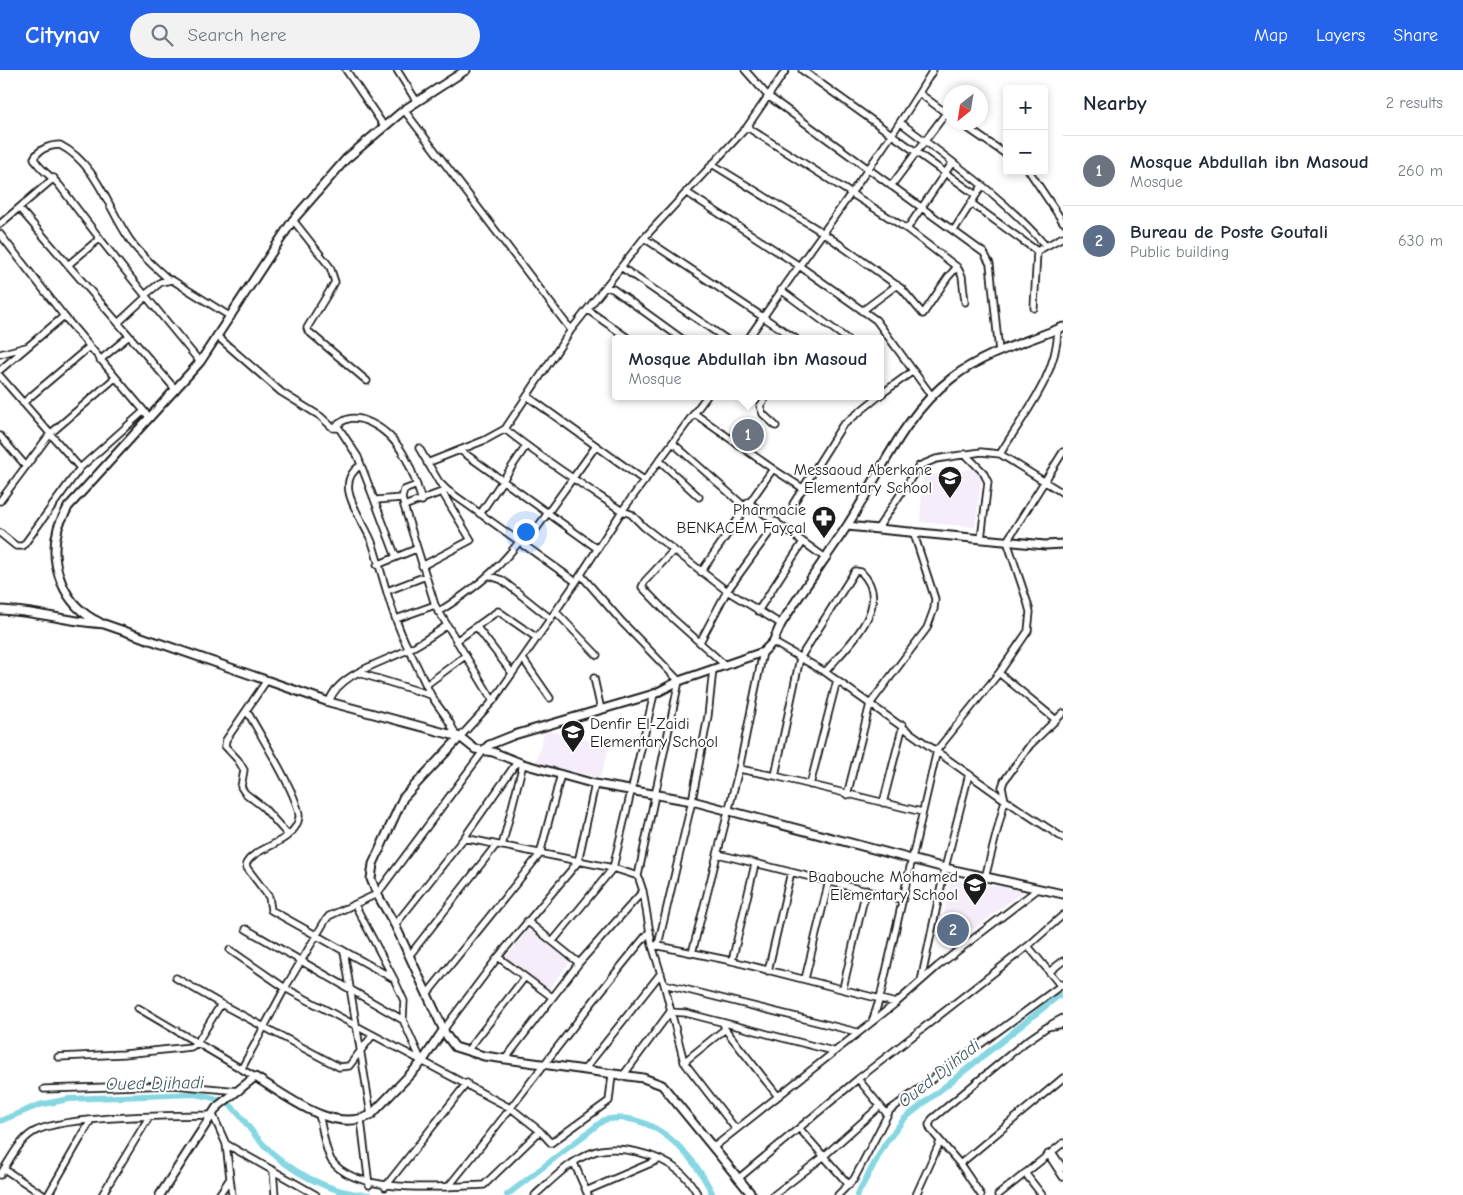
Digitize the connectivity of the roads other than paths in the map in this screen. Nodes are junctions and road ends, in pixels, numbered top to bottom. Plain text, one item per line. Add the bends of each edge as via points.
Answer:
1 (346, 70) edge
2 (396, 70) edge
3 (466, 70) edge
4 (745, 70) edge
5 (786, 70) edge
6 (802, 70) edge
7 (933, 70) edge
8 (457, 72) edge
9 (919, 93) junction
10 (768, 96) junction
11 (417, 102) junction
12 (404, 110) junction
13 (943, 110) edge
14 (943, 120) edge
15 (901, 123) junction
16 (384, 126) junction
17 (747, 127) junction
18 (971, 130) edge
19 (892, 134) junction
20 (924, 141) junction
21 (1003, 152) edge
22 (915, 153) junction
23 (952, 162) junction
24 (712, 164) junction
25 (867, 168) junction
26 (944, 174) junction
27 (1032, 175) edge
28 (54, 178) junction
29 (891, 186) junction
30 (982, 186) junction
31 (686, 192) junction
32 (850, 192) junction
33 (976, 196) junction
34 (971, 203) junction
35 (921, 207) junction
36 (19, 208) junction
37 (293, 220) junction
38 (1063, 222) edge
39 (0, 224) edge
40 (907, 229) junction
41 (954, 230) junction
42 (822, 232) junction
43 (0, 234) edge
44 (1063, 237) edge
45 (644, 238) junction
46 (99, 239) junction
47 (1045, 245) junction
48 (1037, 251) junction
49 (68, 265) junction
50 (798, 265) junction
51 (621, 267) junction
52 (957, 267) junction
53 (168, 279) junction
54 (897, 285) junction
55 (606, 287) junction
56 (781, 290) junction
57 (146, 296) junction
58 (964, 302) dead end
59 (1034, 308) dead end
60 (588, 310) junction
61 (862, 311) junction
62 (64, 316) junction
63 (231, 317) junction
64 (763, 317) junction
65 (118, 323) junction
66 (1060, 328) edge
67 (571, 330) junction
68 (623, 335) edge
69 (676, 335) edge
70 (720, 335) edge
71 (751, 335) edge
72 (790, 335) edge
73 (842, 335) edge
74 (129, 336) junction
75 (218, 337) junction
76 (28, 347) junction
77 (89, 347) junction
78 (999, 352) junction
79 (0, 354) edge
80 (100, 360) junction
81 (200, 362) junction
82 (0, 370) edge
83 (913, 371) junction
84 (0, 376) edge
85 (115, 378) junction
86 (366, 381) dead end
87 (176, 390) junction
88 (884, 393) edge
89 (931, 395) junction
90 (527, 396) junction
91 (704, 400) edge
92 (764, 400) edge
93 (875, 400) edge
94 (23, 403) junction
95 (144, 411) junction
96 (695, 414) junction
97 (150, 418) junction
98 (776, 426) dead end
99 (333, 428) junction
100 (505, 429) junction
101 (50, 434) junction
102 (0, 436) edge
103 (674, 444) junction
104 (526, 446) junction
105 (596, 446) junction
106 (419, 448) dead end
107 (460, 450) junction
108 (1063, 452) edge
109 (965, 454) junction
110 (1000, 454) junction
111 (661, 462) junction
112 (427, 463) junction
113 (361, 465) junction
114 (26, 466) junction
115 (80, 468) junction
116 (772, 469) junction
117 (572, 477) junction
118 (1044, 480) junction
119 (503, 481) junction
120 (645, 481) junction
121 (417, 485) junction
122 (804, 489) junction
123 (444, 491) junction
124 (1063, 493) edge
125 (700, 497) dead end
126 (1, 498) edge
127 (402, 498) junction
128 (376, 500) junction
129 (422, 500) junction
130 (793, 504) dead end
131 (747, 505) junction
132 (404, 506) junction
133 (622, 512) junction
134 (547, 513) junction
135 (480, 514) junction
136 (777, 522) junction
137 (847, 526) junction
138 (878, 528) junction
139 (913, 531) junction
140 (0, 533) edge
141 (981, 539) junction
142 (1007, 541) junction
143 (803, 542) junction
144 (521, 544) junction
145 (1063, 544) edge
146 (598, 549) junction
147 (416, 550) junction
148 (674, 550) junction
149 (396, 557) junction
150 (824, 557) junction
151 (377, 565) junction
152 (422, 566) junction
153 (701, 572) junction
154 (581, 575) junction
155 (426, 576) junction
156 (490, 576) junction
157 (576, 582) junction
158 (387, 591) junction
159 (727, 592) junction
160 (435, 605) junction
161 (0, 610) edge
162 (758, 611) junction
163 (438, 612) junction
164 (556, 612) junction
165 (396, 619) junction
166 (551, 619) junction
167 (104, 624) junction
168 (781, 624) junction
169 (446, 626) junction
170 (476, 626) junction
171 (537, 638) junction
172 (456, 641) junction
173 (700, 642) junction
174 (773, 642) junction
175 (409, 650) junction
176 (763, 652) junction
177 (596, 655) dead end
178 (465, 656) junction
179 (800, 658) junction
180 (523, 659) junction
181 (726, 666) junction
182 (713, 669) junction
183 (825, 672) junction
184 (359, 673) junction
185 (512, 673) junction
186 (999, 673) junction
187 (594, 678) dead end
188 (266, 680) junction
189 (837, 680) junction
190 (679, 681) junction
191 (426, 685) junction
192 (654, 694) junction
193 (431, 695) junction
194 (550, 698) dead end
195 (493, 701) junction
196 (329, 702) junction
197 (870, 704) junction
198 (601, 710) junction
199 (247, 711) junction
200 (1063, 713) edge
201 (1055, 719) junction
202 (903, 725) junction
203 (458, 737) junction
204 (484, 750) junction
205 (937, 750) junction
206 (520, 763) junction
207 (739, 769) junction
208 (561, 774) junction
209 (969, 774) junction
210 (775, 776) junction
211 (595, 784) junction
212 (810, 785) junction
213 (632, 790) junction
214 (655, 794) junction
215 (847, 795) junction
216 (1005, 800) junction
217 (692, 801) junction
218 (883, 803) junction
219 (728, 810) junction
220 (922, 812) junction
221 (288, 836) junction
222 (464, 838) junction
223 (1063, 838) edge
224 (499, 846) junction
225 (540, 854) junction
226 (718, 854) junction
227 (912, 860) junction
228 (578, 862) junction
229 (755, 864) junction
230 (613, 868) junction
231 (945, 868) junction
232 (791, 872) junction
233 (638, 876) junction
234 (985, 878) junction
235 (829, 881) junction
236 (1038, 889) junction
237 (866, 890) junction
238 (643, 891) junction
239 (378, 894) junction
240 (1063, 894) edge
241 (903, 900) junction
242 (355, 905) junction
243 (1063, 914) edge
244 (527, 921) junction
245 (395, 925) junction
246 (246, 929) dead end
247 (650, 931) junction
248 (315, 935) junction
249 (553, 941) junction
250 (655, 945) junction
251 (1028, 946) junction
252 (230, 950) dead end
253 (344, 951) junction
254 (692, 953) junction
255 (409, 956) junction
256 (498, 957) junction
257 (302, 961) junction
258 (732, 961) junction
259 (1063, 961) edge
260 (579, 963) junction
261 (768, 971) junction
262 (1049, 972) junction
263 (661, 973) junction
264 (526, 977) junction
265 (176, 978) dead end
266 (394, 979) junction
267 (805, 979) junction
268 (921, 981) junction
269 (664, 984) junction
270 (1062, 984) edge
271 (350, 987) junction
272 (285, 988) junction
273 (843, 988) junction
274 (427, 994) junction
275 (552, 997) junction
276 (880, 998) junction
277 (896, 1003) junction
278 (221, 1004) junction
279 (138, 1008) dead end
280 (670, 1012) junction
281 (1063, 1018) edge
282 (404, 1020) junction
283 (872, 1022) junction
284 (723, 1023) junction
285 (1063, 1024) edge
286 (357, 1025) junction
287 (1047, 1027) junction
288 (265, 1028) junction
289 (444, 1029) junction
290 (725, 1029) junction
291 (857, 1032) junction
292 (372, 1036) junction
293 (197, 1043) junction
294 (467, 1051) junction
295 (833, 1051) junction
296 (360, 1052) junction
297 (58, 1057) dead end
298 (506, 1058) junction
299 (422, 1062) junction
300 (684, 1062) junction
301 (545, 1064) junction
302 (242, 1068) junction
303 (584, 1070) junction
304 (612, 1075) junction
305 (255, 1077) junction
306 (622, 1077) junction
307 (1063, 1078) edge
308 (858, 1079) junction
309 (467, 1084) junction
310 (44, 1089) dead end
311 (239, 1091) junction
312 (777, 1095) junction
313 (880, 1106) junction
314 (512, 1108) junction
315 (887, 1114) junction
316 (213, 1115) junction
317 (319, 1115) junction
318 (371, 1115) junction
319 (149, 1117) junction
320 (91, 1120) junction
321 (361, 1120) junction
322 (735, 1128) junction
323 (799, 1128) junction
324 (540, 1131) junction
325 (940, 1142) junction
326 (1063, 1143) edge
327 (226, 1144) junction
328 (714, 1147) junction
329 (1050, 1153) junction
330 (823, 1157) junction
331 (658, 1160) junction
332 (574, 1163) junction
333 (960, 1164) junction
334 (1063, 1168) edge
335 (4, 1169) junction
336 (273, 1170) junction
337 (1025, 1173) junction
338 (0, 1176) edge
339 (1063, 1177) edge
340 (739, 1178) junction
341 (229, 1180) junction
342 (369, 1185) junction
343 (849, 1185) junction
344 (385, 1187) junction
345 (448, 1187) junction
346 (587, 1193) edge
347 (43, 1195) edge
348 (48, 1195) edge
349 (102, 1195) edge
350 (160, 1195) edge
351 (219, 1195) edge
352 (232, 1195) edge
353 (275, 1195) edge
354 (316, 1195) edge
355 (535, 1195) edge
356 (698, 1195) edge
357 (752, 1195) edge
358 (774, 1195) edge
359 (838, 1195) edge
360 (916, 1195) edge
361 (982, 1195) edge
362 (998, 1195) edge
363 (1042, 1195) edge

1 - 16 street
2 - 11 street
3 - 8 street
4 - 10 street
5 - 10 street
6 - 19 street
7 - 9 street
8 - 11 street
9 - 13 street
9 - 15 street
10 - 17 street
10 - 25 street
11 - 12 street
12 - 16 street
12 - 67 street
14 - 20 street
15 - 19 street
15 - 20 street
16 - 37 street via 346,160
17 - 24 street
17 - 32 street
18 - 21 street
19 - 22 street
19 - 25 street
20 - 22 street
20 - 23 street
22 - 26 street
22 - 29 street
23 - 26 street
23 - 30 street
24 - 31 street
24 - 42 street
25 - 29 street
25 - 32 street
26 - 33 street
26 - 35 street
27 - 38 street
28 - 36 street
28 - 46 street
28 - 53 street via 34,158 45,148 60,145 80,160 110,202 130,240
29 - 35 street
30 - 33 street
30 - 47 street via 1019,216
31 - 45 street
31 - 50 street
32 - 40 street
32 - 42 street
33 - 34 street
34 - 41 street
34 - 48 street
35 - 40 street
35 - 41 street
36 - 39 street
36 - 49 street
37 - 63 street
37 - 86 street via 330,267 335,282 308,331
40 - 52 street
41 - 78 street via 984,252 990,264
42 - 50 street
42 - 54 street
43 - 62 street
44 - 47 street
45 - 51 street
45 - 64 street
46 - 49 street
46 - 57 street
47 - 48 street
48 - 59 street
49 - 65 street
50 - 56 street
50 - 61 street
51 - 55 street
51 - 70 street
52 - 54 street via 923,314
52 - 58 street via 962,276
53 - 57 street
53 - 63 street
54 - 61 street
55 - 60 street
55 - 69 street
56 - 64 street
56 - 73 street
57 - 65 street
57 - 81 street
60 - 67 street
60 - 68 street
61 - 83 street via 876,320
62 - 76 street
62 - 77 street
63 - 75 street
64 - 71 street
64 - 72 street
65 - 74 street
66 - 78 street
66 - 110 street via 1047,377
67 - 90 street
74 - 80 street
74 - 87 street
75 - 81 street
75 - 99 street via 273,386
76 - 79 street
76 - 82 street
77 - 80 street
77 - 94 street
78 - 89 street via 960,373
80 - 85 street
81 - 87 street
83 - 88 street
83 - 89 street
84 - 94 street
85 - 95 street
85 - 101 street
87 - 97 street
89 - 137 street via 903,432
90 - 100 street
90 - 105 street
91 - 96 street
92 - 98 street via 760,406 763,414
93 - 122 street via 842,426
94 - 101 street
95 - 97 street
95 - 115 street
96 - 103 street
96 - 116 street
97 - 167 street via 82,490 68,507 58,528 58,573 65,591 84,615
99 - 113 street via 339,428 356,451
99 - 121 street via 347,417 356,417 382,428 400,447
100 - 104 street
100 - 107 street
101 - 114 street
101 - 115 street
102 - 114 street
103 - 111 street
103 - 131 street
104 - 117 street
104 - 119 street
105 - 117 street
105 - 120 street
106 - 112 street
107 - 112 street
107 - 119 street
108 - 118 street
109 - 110 street
109 - 138 street via 918,466
109 - 141 street via 988,482
110 - 118 street
111 - 120 street
111 - 125 street
112 - 123 street
113 - 128 street
113 - 151 street via 348,478 348,490 373,544
114 - 126 street
115 - 140 street via 23,546 18,547
116 - 122 street
116 - 131 street
117 - 133 street
117 - 134 street
118 - 124 street
118 - 142 street
119 - 134 street
119 - 135 street
120 - 133 street
121 - 127 street via 405,489
121 - 129 street
122 - 130 street
123 - 129 street
123 - 135 street
123 - 152 street via 471,540
127 - 128 street
127 - 132 street
128 - 149 street
129 - 132 street
131 - 136 street
131 - 153 street
132 - 147 street
133 - 146 street
133 - 148 street via 631,514
134 - 144 street
134 - 146 street
135 - 144 street
136 - 143 street
136 - 159 street
137 - 138 street
137 - 150 street
138 - 139 street
139 - 141 street
139 - 197 street via 935,599 934,609 927,628
141 - 142 street
142 - 145 street
142 - 186 street via 1027,601 1030,627
143 - 150 street
143 - 162 street
144 - 156 street
144 - 157 street
146 - 154 street
147 - 149 street
147 - 152 street
148 - 153 street
148 - 173 street via 642,587
149 - 151 street
150 - 168 street
151 - 158 street
152 - 155 street
153 - 159 street
154 - 157 street
154 - 190 street
155 - 158 street
155 - 160 street
156 - 163 street
156 - 166 street via 506,584
157 - 164 street
158 - 165 street
159 - 162 street
159 - 173 street
160 - 163 street
160 - 165 street
161 - 167 street
162 - 168 street
163 - 169 street
164 - 166 street
164 - 177 street
165 - 175 street
166 - 171 street
167 - 188 street
168 - 174 street
169 - 172 street
169 - 175 street
170 - 171 street via 498,610
170 - 172 street
170 - 185 street
171 - 180 street
172 - 178 street
173 - 181 street
174 - 176 street
174 - 179 street
175 - 184 street
175 - 191 street
176 - 181 street
176 - 207 street
178 - 191 street
178 - 195 street
179 - 183 street
179 - 183 street via 856,571 861,572 869,582 872,608 860,630
179 - 210 street
180 - 185 street
180 - 194 street
181 - 182 street
182 - 190 street
182 - 217 street
183 - 189 street
184 - 193 street
184 - 196 street via 344,683
185 - 195 street
186 - 201 street
186 - 205 street
187 - 198 street
188 - 196 street
188 - 199 street
189 - 197 street
189 - 212 street
190 - 192 street
190 - 214 street
191 - 193 street
192 - 198 street
192 - 213 street
193 - 203 street
195 - 203 street
196 - 203 street
197 - 202 street
197 - 215 street
198 - 204 street via 514,735
199 - 221 street via 298,808 297,824
199 - 221 street via 225,746 244,770 241,787 244,793 263,807
200 - 201 street
201 - 216 street via 1030,745 1004,781
202 - 205 street
202 - 218 street
203 - 204 street via 475,749
203 - 239 street via 410,789 395,814 373,864 372,879
204 - 206 street
204 - 239 street
205 - 209 street
205 - 220 street
206 - 208 street
206 - 222 street
206 - 224 street
207 - 210 street
207 - 219 street
208 - 211 street
208 - 225 street
209 - 216 street
209 - 231 street
210 - 212 street
211 - 213 street
211 - 228 street
212 - 215 street
213 - 214 street
213 - 230 street
214 - 217 street
214 - 233 street
215 - 218 street
216 - 223 street
216 - 234 street
217 - 219 street
217 - 250 street
218 - 220 street
219 - 226 street
219 - 227 street
220 - 227 street
221 - 248 street via 248,860 247,868 269,897 272,910
222 - 224 street
222 - 245 street
224 - 225 street
224 - 255 street
225 - 228 street
225 - 274 street
226 - 229 street
226 - 254 street
227 - 231 street
227 - 241 street
228 - 230 street
228 - 244 street
229 - 232 street
229 - 258 street
230 - 233 street
230 - 249 street
231 - 234 street
231 - 268 street
232 - 235 street
232 - 261 street
233 - 238 street
234 - 236 street
235 - 237 street
235 - 267 street
236 - 240 street
236 - 268 street
237 - 241 street
237 - 273 street
238 - 247 street
238 - 260 street
239 - 242 street
239 - 245 street
241 - 276 street
242 - 248 street via 329,916
242 - 266 street
243 - 251 street
244 - 249 street
244 - 256 street
245 - 255 street
246 - 257 street
247 - 250 street
247 - 301 street
248 - 253 street
248 - 257 street
249 - 260 street
250 - 254 street
250 - 263 street
251 - 262 street
251 - 308 street
252 - 272 street
253 - 266 street
253 - 271 street
254 - 258 street
255 - 274 street
256 - 264 street
256 - 289 street
257 - 271 street
257 - 272 street
258 - 261 street
259 - 262 street
260 - 275 street
261 - 267 street
262 - 270 street
263 - 269 street
263 - 303 street
264 - 275 street
264 - 294 street
265 - 278 street
266 - 282 street via 404,1001
267 - 273 street
268 - 277 street
269 - 280 street
269 - 291 street
270 - 315 street
271 - 282 street
271 - 286 street
272 - 286 street
272 - 288 street
273 - 276 street
274 - 289 street
275 - 298 street
276 - 277 street
276 - 283 street
277 - 283 street
278 - 288 street
278 - 293 street
279 - 293 street
280 - 284 street
280 - 300 street
280 - 306 street
281 - 287 street
282 - 299 street
283 - 291 street
284 - 290 street
284 - 295 street
285 - 287 street
286 - 292 street
286 - 296 street
287 - 325 street via 932,1119 930,1128
288 - 296 street via 339,1067 349,1066
288 - 302 street
289 - 294 street via 456,1047
289 - 299 street
290 - 300 street
290 - 312 street
291 - 295 street
292 - 296 street
292 - 299 street
293 - 297 street via 191,1047 124,1054
293 - 302 street
294 - 298 street
295 - 312 street
296 - 318 street
298 - 301 street
299 - 309 street
299 - 318 street
300 - 322 street
301 - 303 street
301 - 314 street
302 - 305 street
303 - 304 street
304 - 306 street
304 - 324 street via 609,1101 551,1143
305 - 311 street
305 - 317 street
306 - 328 street via 643,1078 662,1085
307 - 333 street
308 - 313 street
308 - 323 street
309 - 314 street
309 - 344 street
310 - 311 street via 166,1084
311 - 316 street via 217,1107
312 - 322 street
313 - 315 street
313 - 330 street
314 - 324 street
314 - 345 street
315 - 343 street
316 - 319 street
316 - 327 street
316 - 350 street
317 - 321 street
317 - 342 street via 330,1158 336,1167 343,1174
318 - 321 street
319 - 320 street
319 - 349 street
320 - 335 street via 34,1131 25,1138
320 - 348 street
321 - 342 street
322 - 328 street
323 - 330 street
323 - 340 street
324 - 345 street via 484,1185
325 - 333 street
325 - 360 street
326 - 329 street
327 - 336 street
327 - 341 street
328 - 340 street
329 - 334 street
329 - 337 street
329 - 339 street
330 - 343 street
330 - 358 street
331 - 332 street via 628,1151 608,1150 593,1152
331 - 346 street
331 - 356 street via 680,1172
332 - 346 street
332 - 355 street
333 - 361 street
335 - 338 street
335 - 347 street
336 - 353 street
336 - 354 street
337 - 362 street
337 - 363 street
340 - 357 street
341 - 351 street
341 - 352 street
342 - 344 street
343 - 359 street
344 - 345 street

